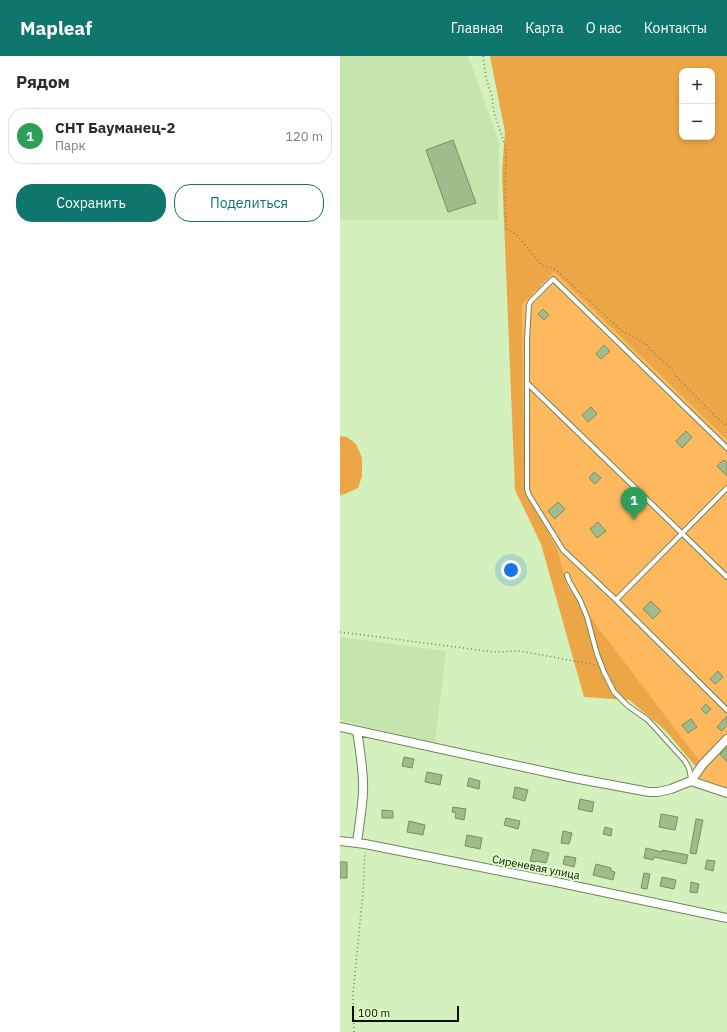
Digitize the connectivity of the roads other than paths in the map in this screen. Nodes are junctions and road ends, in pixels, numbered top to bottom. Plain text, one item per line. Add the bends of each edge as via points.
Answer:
1 (527, 383) junction
2 (727, 448) edge
3 (727, 488) edge
4 (682, 533) junction
5 (567, 575) dead end
6 (727, 577) edge
7 (616, 600) junction
8 (727, 710) edge
9 (340, 727) edge
10 (357, 731) junction
11 (727, 739) edge
12 (691, 781) junction
13 (727, 793) edge
14 (340, 841) edge
15 (361, 844) junction
16 (727, 918) edge

1 - 2 lane via 526,339 529,305 553,279
1 - 4 lane
1 - 7 lane via 527,490 563,550
3 - 4 lane
4 - 6 lane
4 - 7 lane
5 - 12 lane via 587,617 597,654 614,692 648,720 685,761 691,774
7 - 8 lane
9 - 10 street
10 - 12 street via 649,792 670,789
10 - 15 street via 363,792
11 - 12 street
12 - 13 street
14 - 15 street, Сиреневая улица
15 - 16 street, Сиреневая улица

